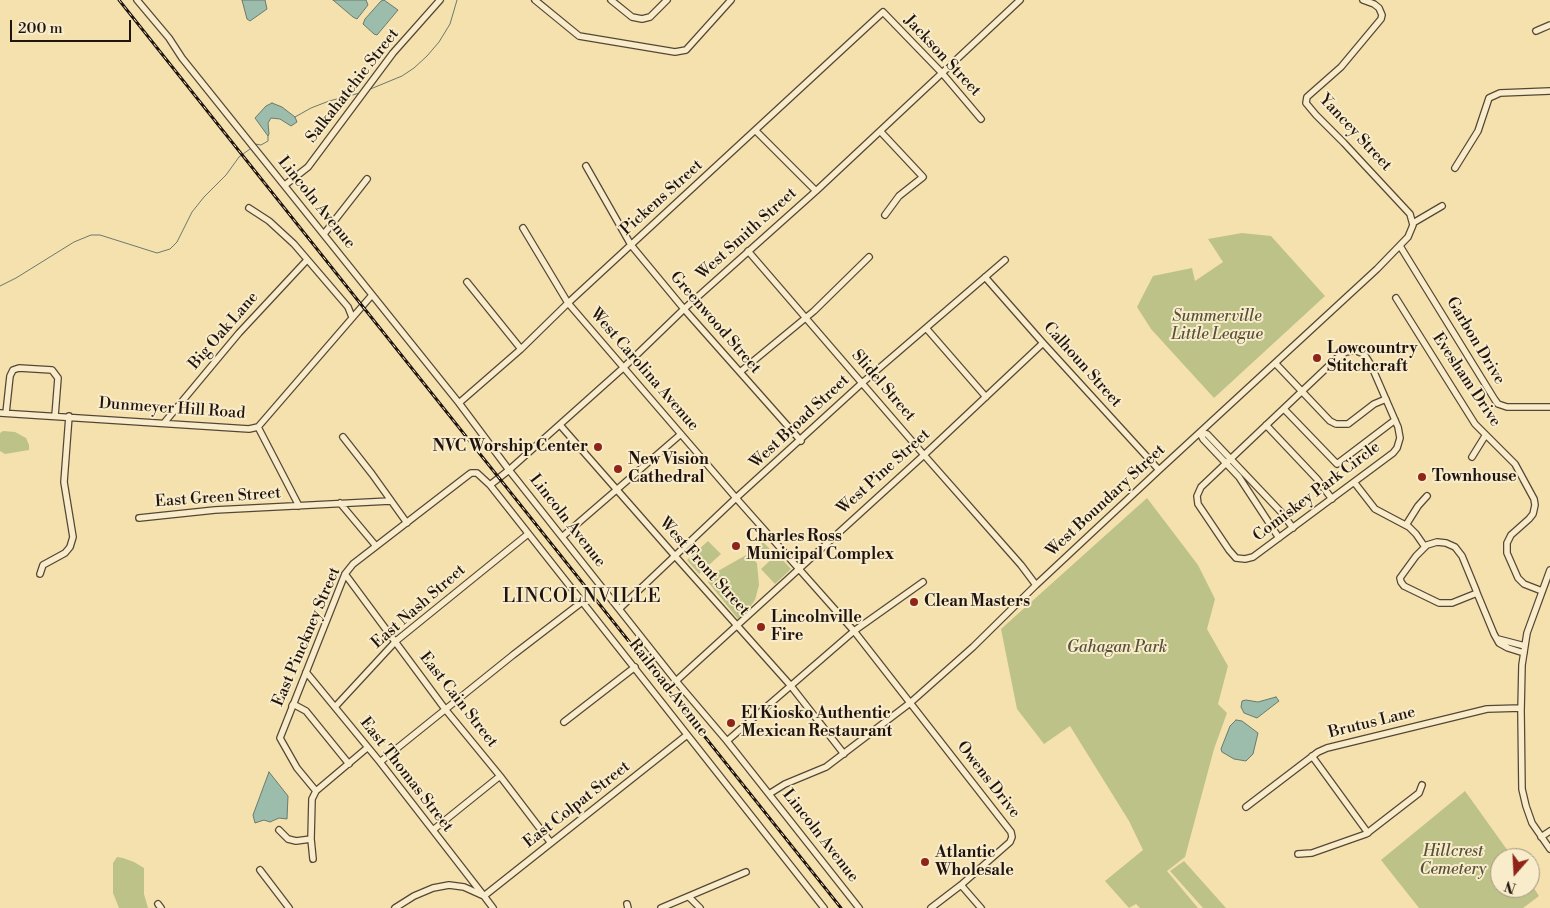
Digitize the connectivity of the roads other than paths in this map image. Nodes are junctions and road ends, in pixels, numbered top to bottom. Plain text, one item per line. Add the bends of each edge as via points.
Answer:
1 (137, 0) edge
2 (440, 0) edge
3 (535, 0) edge
4 (611, 0) edge
5 (667, 0) edge
6 (731, 0) edge
7 (1020, 0) edge
8 (1363, 0) edge
9 (883, 12) joint
10 (1550, 25) edge
11 (1536, 31) dead end
12 (942, 73) junction
13 (1550, 91) edge
14 (981, 119) dead end
15 (756, 130) junction
16 (880, 131) junction
17 (586, 166) dead end
18 (1455, 168) dead end
19 (367, 179) dead end
20 (284, 185) junction
21 (816, 191) junction
22 (1442, 206) dead end
23 (249, 208) dead end
24 (885, 215) dead end
25 (1413, 223) junction
26 (523, 228) dead end
27 (324, 234) junction
28 (631, 244) junction
29 (1400, 246) junction
30 (748, 251) junction
31 (869, 257) dead end
32 (307, 260) junction
33 (1004, 260) dead end
34 (985, 277) junction
35 (467, 282) dead end
36 (372, 295) junction
37 (1396, 298) dead end
38 (568, 302) junction
39 (684, 308) junction
40 (352, 317) junction
41 (806, 318) junction
42 (926, 328) junction
43 (1043, 344) junction
44 (521, 349) junction
45 (1276, 364) junction
46 (623, 368) junction
47 (740, 372) junction
48 (862, 383) junction
49 (1302, 391) junction
50 (986, 397) junction
51 (1386, 399) junction
52 (459, 403) junction
53 (1550, 407) edge
54 (1284, 408) junction
55 (3, 413) edge
56 (55, 416) junction
57 (69, 416) junction
58 (1395, 420) junction
59 (164, 423) junction
60 (560, 424) junction
61 (1266, 425) junction
62 (258, 426) junction
63 (1200, 433) junction
64 (681, 434) junction
65 (1485, 436) junction
66 (343, 437) dead end
67 (801, 440) junction
68 (924, 455) junction
69 (1472, 457) dead end
70 (1229, 461) junction
71 (509, 470) junction
72 (1160, 470) junction
73 (1354, 482) junction
74 (490, 485) junction
75 (617, 488) junction
76 (1427, 496) dead end
77 (736, 498) junction
78 (1267, 498) junction
79 (1332, 499) junction
80 (390, 500) junction
81 (340, 503) junction
82 (1257, 505) junction
83 (299, 506) junction
84 (139, 518) dead end
85 (407, 523) junction
86 (1406, 525) junction
87 (1293, 528) junction
88 (528, 534) junction
89 (562, 537) junction
90 (1279, 538) junction
91 (376, 546) junction
92 (1425, 547) junction
93 (675, 556) junction
94 (798, 568) junction
95 (1550, 570) edge
96 (40, 574) dead end
97 (345, 574) junction
98 (923, 582) dead end
99 (1036, 586) junction
100 (1542, 591) junction
101 (1477, 592) junction
102 (582, 602) junction
103 (619, 609) junction
104 (736, 624) junction
105 (854, 631) junction
106 (1497, 639) junction
107 (396, 641) junction
108 (1525, 646) junction
109 (1524, 653) junction
110 (635, 667) junction
111 (306, 672) junction
112 (676, 681) junction
113 (791, 686) junction
114 (910, 703) junction
115 (293, 704) junction
116 (334, 707) junction
117 (445, 709) junction
118 (1521, 709) junction
119 (564, 722) dead end
120 (687, 734) junction
121 (727, 741) junction
122 (368, 748) junction
123 (844, 754) junction
124 (1312, 756) junction
125 (380, 762) junction
126 (349, 764) junction
127 (500, 776) junction
128 (1422, 785) dead end
129 (316, 791) junction
130 (769, 794) junction
131 (1246, 807) dead end
132 (279, 830) dead end
133 (433, 830) junction
134 (1550, 831) edge
135 (1368, 833) junction
136 (1541, 837) junction
137 (311, 839) junction
138 (551, 843) junction
139 (1550, 849) edge
140 (1298, 854) dead end
141 (313, 859) dead end
142 (260, 870) dead end
143 (746, 872) dead end
144 (961, 885) junction
145 (484, 896) junction
146 (689, 897) junction
147 (289, 908) edge
148 (396, 908) edge
149 (493, 908) edge
150 (661, 908) edge
151 (700, 908) edge
152 (824, 908) edge
153 (859, 908) edge
154 (931, 908) edge
155 (981, 908) edge

1 - 20 street, Lincoln Avenue
2 - 20 street, Salkahatchie Street via 393,53 308,167
3 - 6 street via 580,36 675,52 686,50
4 - 5 street via 632,17 642,19 650,18
7 - 12 street, West Smith Street
8 - 25 street, Yancey Street via 1379,8 1382,15 1379,23 1341,67 1307,97 1306,103 1405,208
9 - 12 street, Jackson Street
9 - 15 street, Pickens Street
10 - 11 street
12 - 14 street, Jackson Street
12 - 16 street, West Smith Street
13 - 18 street via 1500,94 1489,98 1478,131
15 - 21 street
15 - 28 street, Pickens Street
16 - 21 street, West Smith Street
16 - 24 street via 923,177 899,196
17 - 28 street, Greenwood Street
19 - 27 street
20 - 27 street, Lincoln Avenue
21 - 30 street, West Smith Street
22 - 25 street
23 - 32 street via 269,221
25 - 29 street, West Boundary Street
26 - 38 street, West Carolina Avenue
27 - 36 street, Lincoln Avenue
28 - 38 street, Pickens Street
28 - 39 street, Greenwood Street
29 - 45 street, West Boundary Street
29 - 53 street, Garbon Drive via 1498,404
30 - 39 street, West Smith Street
30 - 41 street, Slidel Street
31 - 41 street
32 - 40 street via 348,307
32 - 59 street, Big Oak Lane via 239,333
33 - 34 street, West Broad Street
34 - 42 street, West Broad Street
34 - 43 street, Calhoun Street
35 - 44 street
36 - 40 street, Dunmeyer Hill Road
36 - 52 street, Lincoln Avenue
37 - 65 street, Evesham Drive
38 - 44 street, Pickens Street
38 - 46 street, West Carolina Avenue
39 - 46 street, West Smith Street
39 - 47 street, Greenwood Street
40 - 62 street, Dunmeyer Hill Road
41 - 47 street
41 - 48 street, Slidel Street
42 - 48 street, West Broad Street
42 - 50 street
43 - 50 street, West Pine Street
43 - 72 street, Calhoun Street
44 - 52 street, Pickens Street
45 - 49 street
45 - 63 street, West Boundary Street
46 - 60 street, West Smith Street
46 - 64 street, West Carolina Avenue
47 - 67 street, Greenwood Street
48 - 67 street, West Broad Street
48 - 68 street, Slidel Street
49 - 51 street via 1330,421 1339,425 1348,424
49 - 51 street, Comiskey Park Circle via 1337,358 1354,350 1367,357
49 - 54 street, Comiskey Park Circle
50 - 68 street, West Pine Street
51 - 58 street, Comiskey Park Circle
52 - 71 street, Lincoln Avenue
54 - 58 street via 1337,464
54 - 61 street, Comiskey Park Circle
55 - 56 street, Dunmeyer Hill Road
55 - 56 street via 10,376 18,368 52,370 57,375
56 - 57 street, Dunmeyer Hill Road
57 - 59 street, Dunmeyer Hill Road
57 - 96 street via 64,482 73,537 65,553 43,565
58 - 73 street, Comiskey Park Circle via 1400,438 1397,448
59 - 62 street, Dunmeyer Hill Road via 249,429
60 - 71 street, West Smith Street
60 - 75 street, West Front Street
61 - 70 street, Comiskey Park Circle
61 - 79 street
62 - 83 street
63 - 70 street via 1207,434
63 - 72 street, West Boundary Street
64 - 75 street
64 - 77 street, West Carolina Avenue
65 - 69 street
65 - 100 street, Evesham Drive via 1514,464 1534,499 1529,519 1506,543 1518,578
66 - 80 street
67 - 77 street, West Broad Street
68 - 94 street, West Pine Street
68 - 99 street, Slidel Street
70 - 78 street
70 - 82 street
70 - 90 street, Comiskey Park Circle via 1201,487 1198,501 1229,550 1240,559 1249,559
71 - 74 street, West Smith Street
71 - 89 street, Lincoln Avenue
72 - 99 street, West Boundary Street
73 - 79 street, Comiskey Park Circle
73 - 86 street via 1375,509
74 - 85 street, East Pinckney Street via 477,473 471,473
74 - 88 street, Railroad Avenue
75 - 89 street
75 - 93 street, West Front Street
76 - 86 street
77 - 93 street, West Broad Street
77 - 94 street, West Carolina Avenue
78 - 82 street
78 - 87 street
79 - 87 street, Comiskey Park Circle
80 - 81 street, East Green Street
80 - 85 street
81 - 83 street, East Green Street
81 - 91 street
82 - 90 street
83 - 84 street, East Green Street
85 - 91 street, East Pinckney Street
86 - 92 street
87 - 90 street, Comiskey Park Circle
88 - 102 street, Railroad Avenue
88 - 107 street, East Nash Street
89 - 103 street, Lincoln Avenue
91 - 97 street, East Pinckney Street
92 - 101 street via 1437,542 1455,548 1462,556
92 - 101 street via 1400,578 1404,586 1446,604
93 - 103 street, West Broad Street
93 - 104 street, West Front Street
94 - 104 street, West Pine Street
94 - 105 street, West Carolina Avenue
95 - 100 street
97 - 107 street, East Cain Street
97 - 111 street, East Pinckney Street
98 - 105 street
99 - 114 street, West Boundary Street
100 - 108 street
101 - 106 street
102 - 110 street, Railroad Avenue
102 - 117 street
103 - 112 street, Lincoln Avenue
104 - 112 street, West Pine Street
104 - 113 street, West Front Street
105 - 113 street
105 - 114 street, West Carolina Avenue
106 - 108 street
106 - 109 street via 1508,648
107 - 116 street, East Nash Street
107 - 117 street, East Cain Street
108 - 109 street
109 - 118 street
110 - 119 street
110 - 120 street, Railroad Avenue
111 - 115 street, East Pinckney Street
111 - 116 street, East Thomas Street
112 - 121 street, Lincoln Avenue
113 - 121 street
113 - 123 street, West Front Street
114 - 123 street, West Boundary Street
114 - 144 street, Owens Drive via 1011,832 1010,842
115 - 126 street via 306,711
115 - 129 street, East Pinckney Street via 280,738 297,768
116 - 122 street, East Thomas Street
117 - 125 street
117 - 127 street, East Cain Street
118 - 124 street, Brutus Lane via 1487,709 1451,717 1327,748
118 - 136 street via 1522,789 1532,823
120 - 138 street, East Colpat Street
120 - 152 street, Railroad Avenue
121 - 130 street, Lincoln Avenue
122 - 125 street, East Thomas Street
122 - 126 street
123 - 130 street, West Boundary Street via 826,767
124 - 131 street, Brutus Lane
124 - 135 street
125 - 133 street, East Thomas Street
126 - 129 street
127 - 133 street
127 - 138 street, East Cain Street
128 - 135 street via 1419,793
129 - 137 street via 312,799
130 - 153 street, Lincoln Avenue
132 - 137 street via 288,839
133 - 145 street, East Thomas Street
134 - 136 street
135 - 140 street via 1312,853
136 - 139 street
137 - 141 street
138 - 145 street, East Colpat Street
142 - 147 street
143 - 146 street
144 - 154 street, Owens Drive
144 - 155 street
145 - 148 street via 464,887 449,885 414,896
145 - 149 street
146 - 150 street
146 - 151 street

